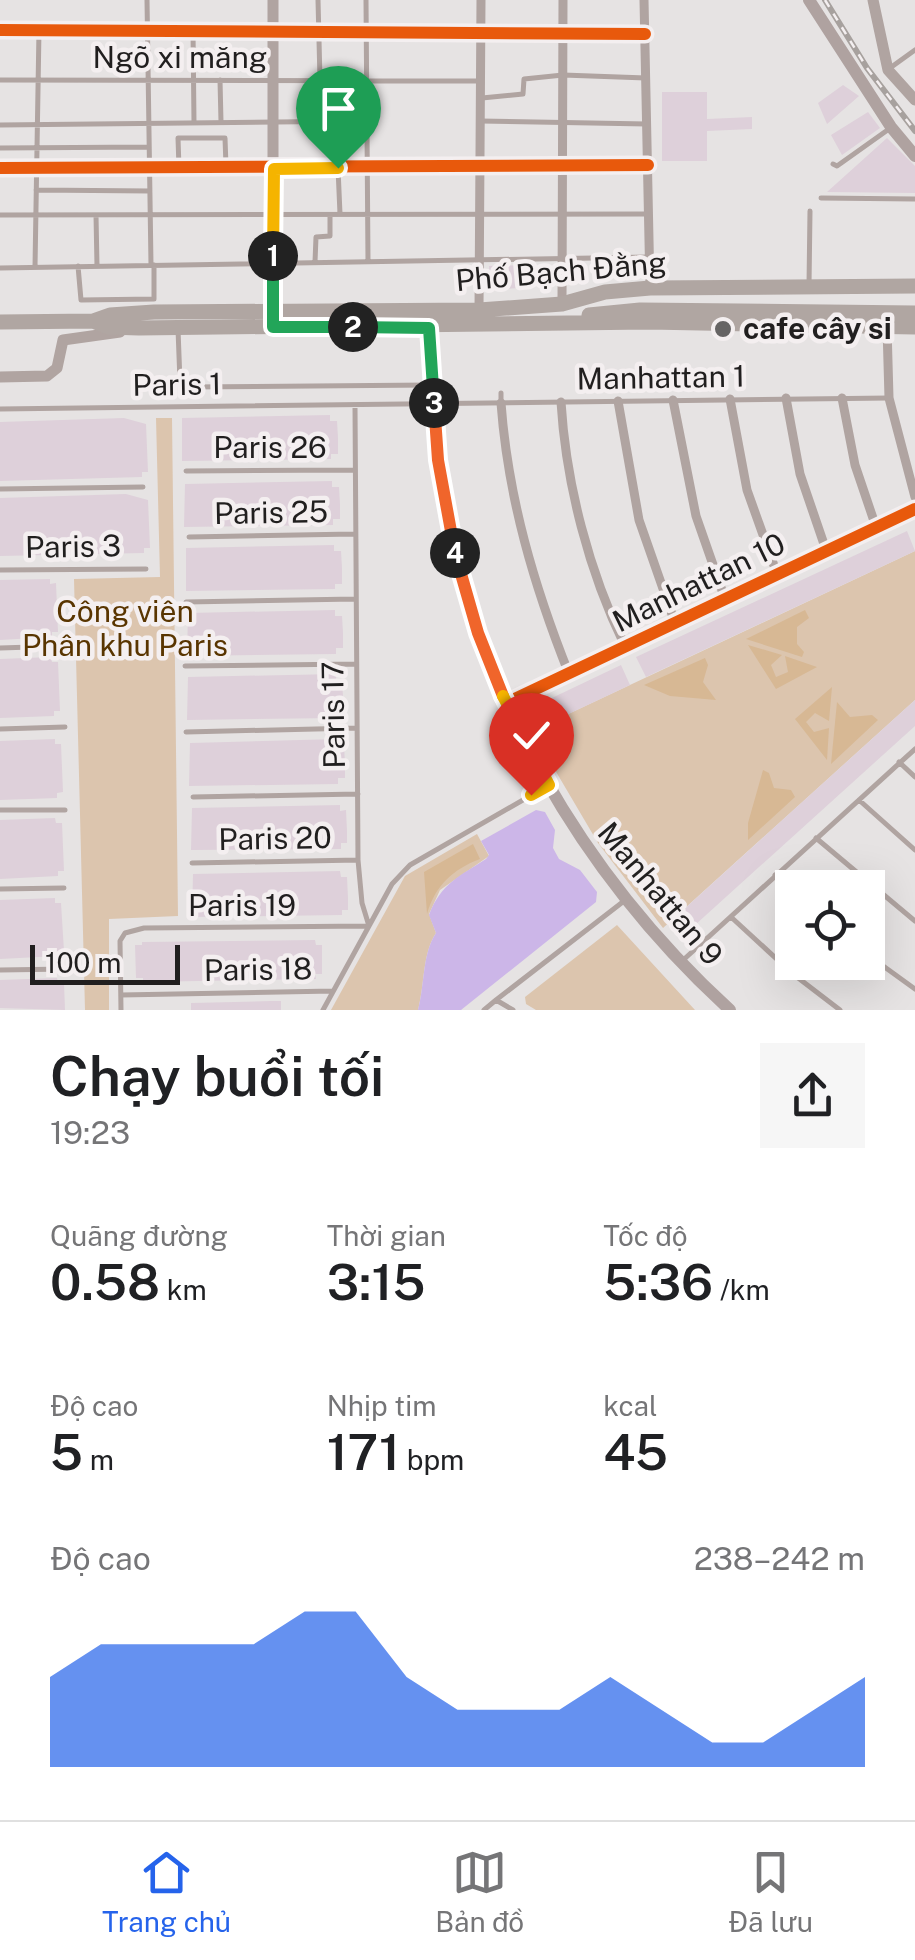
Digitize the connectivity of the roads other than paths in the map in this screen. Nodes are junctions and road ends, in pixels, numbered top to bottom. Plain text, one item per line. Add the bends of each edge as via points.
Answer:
1 (147, 0) edge
2 (274, 0) edge
3 (318, 0) edge
4 (366, 0) edge
5 (481, 0) edge
6 (563, 0) edge
7 (644, 0) edge
8 (809, 0) edge
9 (872, 0) edge
10 (39, 29) junction
11 (0, 30) edge
12 (148, 30) junction
13 (194, 30) junction
14 (274, 31) junction
15 (319, 31) junction
16 (366, 31) junction
17 (481, 32) junction
18 (563, 33) junction
19 (645, 34) junction
20 (915, 50) edge
21 (888, 70) junction
22 (563, 75) junction
23 (646, 78) junction
24 (0, 80) edge
25 (38, 80) junction
26 (148, 80) junction
27 (194, 80) junction
28 (220, 80) junction
29 (274, 80) junction
30 (320, 80) junction
31 (366, 80) junction
32 (481, 81) junction
33 (480, 98) junction
34 (915, 100) edge
35 (366, 120) junction
36 (480, 121) junction
37 (194, 122) junction
38 (221, 122) junction
39 (274, 122) junction
40 (149, 123) junction
41 (563, 123) junction
42 (37, 124) junction
43 (647, 124) junction
44 (0, 125) edge
45 (892, 127) junction
46 (36, 147) junction
47 (149, 147) junction
48 (0, 148) edge
49 (915, 156) edge
50 (833, 164) dead end
51 (648, 165) junction
52 (480, 166) junction
53 (563, 166) junction
54 (0, 168) edge
55 (36, 168) junction
56 (150, 168) junction
57 (179, 168) junction
58 (226, 168) junction
59 (338, 168) junction
60 (365, 168) junction
61 (274, 169) junction
62 (36, 190) junction
63 (150, 191) junction
64 (821, 198) dead end
65 (915, 199) edge
66 (810, 210) dead end
67 (330, 214) junction
68 (340, 214) junction
69 (367, 214) junction
70 (480, 214) junction
71 (563, 214) junction
72 (649, 214) junction
73 (0, 215) edge
74 (35, 215) junction
75 (96, 215) junction
76 (150, 215) junction
77 (273, 215) junction
78 (650, 257) junction
79 (563, 258) junction
80 (479, 260) junction
81 (315, 262) junction
82 (368, 262) junction
83 (273, 263) junction
84 (152, 265) junction
85 (78, 266) junction
86 (97, 266) junction
87 (34, 267) junction
88 (0, 268) edge
89 (915, 286) edge
90 (650, 288) junction
91 (808, 288) junction
92 (915, 303) edge
93 (562, 304) junction
94 (154, 306) junction
95 (273, 310) junction
96 (479, 310) junction
97 (915, 313) edge
98 (89, 321) junction
99 (0, 322) edge
100 (886, 324) junction
101 (541, 325) junction
102 (273, 327) junction
103 (915, 327) edge
104 (139, 328) junction
105 (178, 328) junction
106 (429, 328) junction
107 (0, 378) edge
108 (433, 385) junction
109 (842, 394) junction
110 (617, 396) junction
111 (501, 398) junction
112 (786, 398) junction
113 (889, 398) junction
114 (730, 399) junction
115 (673, 400) junction
116 (562, 402) junction
117 (355, 406) junction
118 (434, 406) junction
119 (0, 409) edge
120 (354, 470) junction
121 (186, 471) dead end
122 (143, 487) dead end
123 (0, 489) edge
124 (915, 497) edge
125 (915, 509) edge
126 (876, 527) junction
127 (354, 534) junction
128 (188, 537) dead end
129 (826, 550) junction
130 (146, 568) dead end
131 (0, 570) edge
132 (777, 574) junction
133 (355, 599) junction
134 (725, 600) junction
135 (186, 602) dead end
136 (676, 623) junction
137 (63, 646) dead end
138 (625, 646) junction
139 (0, 648) edge
140 (356, 664) junction
141 (185, 666) dead end
142 (569, 674) junction
143 (506, 704) junction
144 (0, 728) edge
145 (65, 728) dead end
146 (357, 728) junction
147 (186, 732) dead end
148 (915, 749) edge
149 (899, 762) junction
150 (915, 776) edge
151 (549, 785) junction
152 (358, 794) junction
153 (194, 797) dead end
154 (859, 800) junction
155 (0, 810) edge
156 (65, 810) dead end
157 (816, 838) junction
158 (915, 850) edge
159 (358, 860) junction
160 (192, 863) dead end
161 (781, 870) edge
162 (775, 876) edge
163 (64, 888) dead end
164 (0, 889) edge
165 (625, 900) junction
166 (731, 916) junction
167 (915, 920) edge
168 (369, 926) junction
169 (679, 964) junction
170 (885, 967) edge
171 (67, 969) dead end
172 (0, 970) edge
173 (915, 989) edge
174 (335, 991) junction
175 (122, 995) junction
176 (496, 1000) junction
177 (122, 1010) edge
178 (323, 1010) edge
179 (484, 1010) edge
180 (513, 1010) edge
181 (730, 1010) edge
182 (840, 1010) edge

1 - 12 lane
2 - 14 street
3 - 15 lane
4 - 16 lane
5 - 17 street
6 - 18 street
7 - 19 street
8 - 45 main road
9 - 21 street
10 - 11 street
10 - 12 street
10 - 25 lane
12 - 13 street
12 - 26 lane
13 - 14 street
13 - 27 lane
14 - 15 street
14 - 29 street
15 - 16 street
15 - 30 lane
16 - 17 street
16 - 31 lane
17 - 18 street
17 - 32 street
18 - 19 street
18 - 22 street
19 - 23 street
20 - 21 lane
21 - 34 street
22 - 23 lane
22 - 33 lane via 524,80 523,94 510,98
22 - 41 street
23 - 43 street
24 - 25 lane, Ngõ xi măng
25 - 26 lane, Ngõ xi măng
25 - 42 lane
26 - 27 lane, Ngõ xi măng
26 - 40 lane
27 - 28 lane, Ngõ xi măng
27 - 37 lane
28 - 29 lane, Ngõ xi măng
28 - 38 lane
29 - 30 lane, Ngõ xi măng
29 - 39 street
30 - 31 lane, Ngõ xi măng
31 - 32 lane, Ngõ xi măng
31 - 35 lane
32 - 33 street
33 - 36 street
35 - 39 lane
35 - 60 lane
36 - 41 lane
36 - 52 street
37 - 38 lane
37 - 40 lane
38 - 39 lane
39 - 61 street
40 - 42 lane
40 - 47 lane
41 - 43 lane
41 - 53 street
42 - 44 lane
42 - 46 lane
43 - 51 street
45 - 49 main road
45 - 50 lane
46 - 47 lane
46 - 48 lane
46 - 55 lane
47 - 56 lane
51 - 53 street
51 - 72 street
52 - 53 street
52 - 60 street
52 - 70 street
53 - 71 street
54 - 55 street
55 - 56 street
55 - 62 lane
56 - 57 street
56 - 63 lane
57 - 58 street
57 - 58 lane via 178,138 224,138
58 - 61 street
59 - 60 street
59 - 61 street
59 - 68 lane
60 - 69 lane
61 - 77 street
62 - 63 lane
62 - 74 lane
63 - 76 lane
64 - 65 lane
66 - 91 lane
67 - 68 lane
67 - 77 lane
67 - 81 lane via 330,236 316,237
68 - 69 lane
69 - 70 lane
69 - 82 lane
70 - 71 lane
70 - 80 street
71 - 72 lane
71 - 79 street
72 - 78 street
73 - 74 lane
74 - 75 lane
74 - 87 lane
75 - 76 lane
75 - 86 lane
76 - 77 lane
76 - 84 lane
77 - 83 street
78 - 79 lane
78 - 90 street
79 - 80 lane
79 - 93 street
80 - 82 lane
80 - 96 street
81 - 82 lane
81 - 83 lane
83 - 84 lane
83 - 95 street
84 - 86 lane
84 - 94 lane
85 - 86 lane
85 - 87 lane
85 - 94 lane via 82,300
87 - 88 lane
89 - 91 main road, Phố Bạch Đằng
90 - 91 main road, Phố Bạch Đằng
90 - 93 main road, Phố Bạch Đằng
92 - 93 main road
93 - 96 main road, Phố Bạch Đằng
94 - 95 main road, Phố Bạch Đằng
94 - 98 main road, Phố Bạch Đằng
95 - 96 main road, Phố Bạch Đằng
95 - 102 street
97 - 101 main road via 640,310
98 - 99 main road, Phố Bạch Đằng
98 - 104 main road, Phố Bạch Đằng
100 - 101 main road, Phố Bạch Đằng
100 - 103 main road, Phố Bạch Đằng
100 - 113 street
101 - 106 main road, Phố Bạch Đằng
102 - 105 main road, Phố Bạch Đằng
102 - 106 main road, Phố Bạch Đằng
104 - 105 main road, Phố Bạch Đằng
104 - 107 street via 63,340 58,368 47,376
105 - 108 lane via 180,382 190,387
106 - 108 main road, Manhattan 9
108 - 118 main road, Manhattan 9
109 - 112 lane, Manhattan 1
109 - 113 lane, Manhattan 1
109 - 126 street
110 - 115 lane, Manhattan 1
110 - 116 lane, Manhattan 1
110 - 136 street via 639,520
111 - 116 lane, Manhattan 1
111 - 118 lane, Manhattan 1
111 - 142 street via 521,531
112 - 114 lane, Manhattan 1
112 - 129 street via 800,474
113 - 124 street
114 - 115 lane, Manhattan 1
114 - 132 street via 746,490
115 - 134 street via 696,516
116 - 138 street via 578,510
117 - 118 lane, Paris 1
117 - 119 lane, Paris 1
117 - 120 lane, Paris 17
118 - 143 main road, Manhattan 9 via 453,542
120 - 121 lane, Paris 26
120 - 127 lane, Paris 17
122 - 123 lane
125 - 126 street, Manhattan 10
126 - 129 street, Manhattan 10
127 - 128 lane, Paris 25
127 - 133 lane, Paris 17
129 - 132 street, Manhattan 10
130 - 131 lane, Paris 3
132 - 134 street, Manhattan 10
133 - 135 lane
133 - 140 lane, Paris 17
134 - 136 street, Manhattan 10
136 - 138 street, Manhattan 10
137 - 139 lane
138 - 142 street, Manhattan 10
140 - 141 lane
140 - 146 lane, Paris 17
142 - 143 street, Manhattan 10
143 - 151 main road, Manhattan 9
144 - 145 lane
146 - 147 lane
146 - 152 lane, Paris 17
148 - 149 lane
149 - 150 lane
149 - 154 lane
151 - 165 main road, Manhattan 9
151 - 168 lane via 410,864
152 - 153 lane
152 - 159 lane, Paris 17
154 - 157 lane
154 - 158 lane
155 - 156 lane
157 - 161 lane
157 - 167 lane
159 - 160 lane, Paris 20
159 - 168 lane, Paris 17
162 - 166 lane
163 - 164 lane
165 - 169 main road, Manhattan 9
165 - 176 lane
166 - 169 lane
166 - 182 lane
168 - 174 lane
168 - 175 lane, Paris 19 via 126,933 120,941
169 - 181 main road, Manhattan 9
170 - 173 lane
171 - 172 lane
174 - 175 lane, Paris 18
174 - 178 lane
175 - 177 lane
176 - 179 lane
176 - 180 lane

